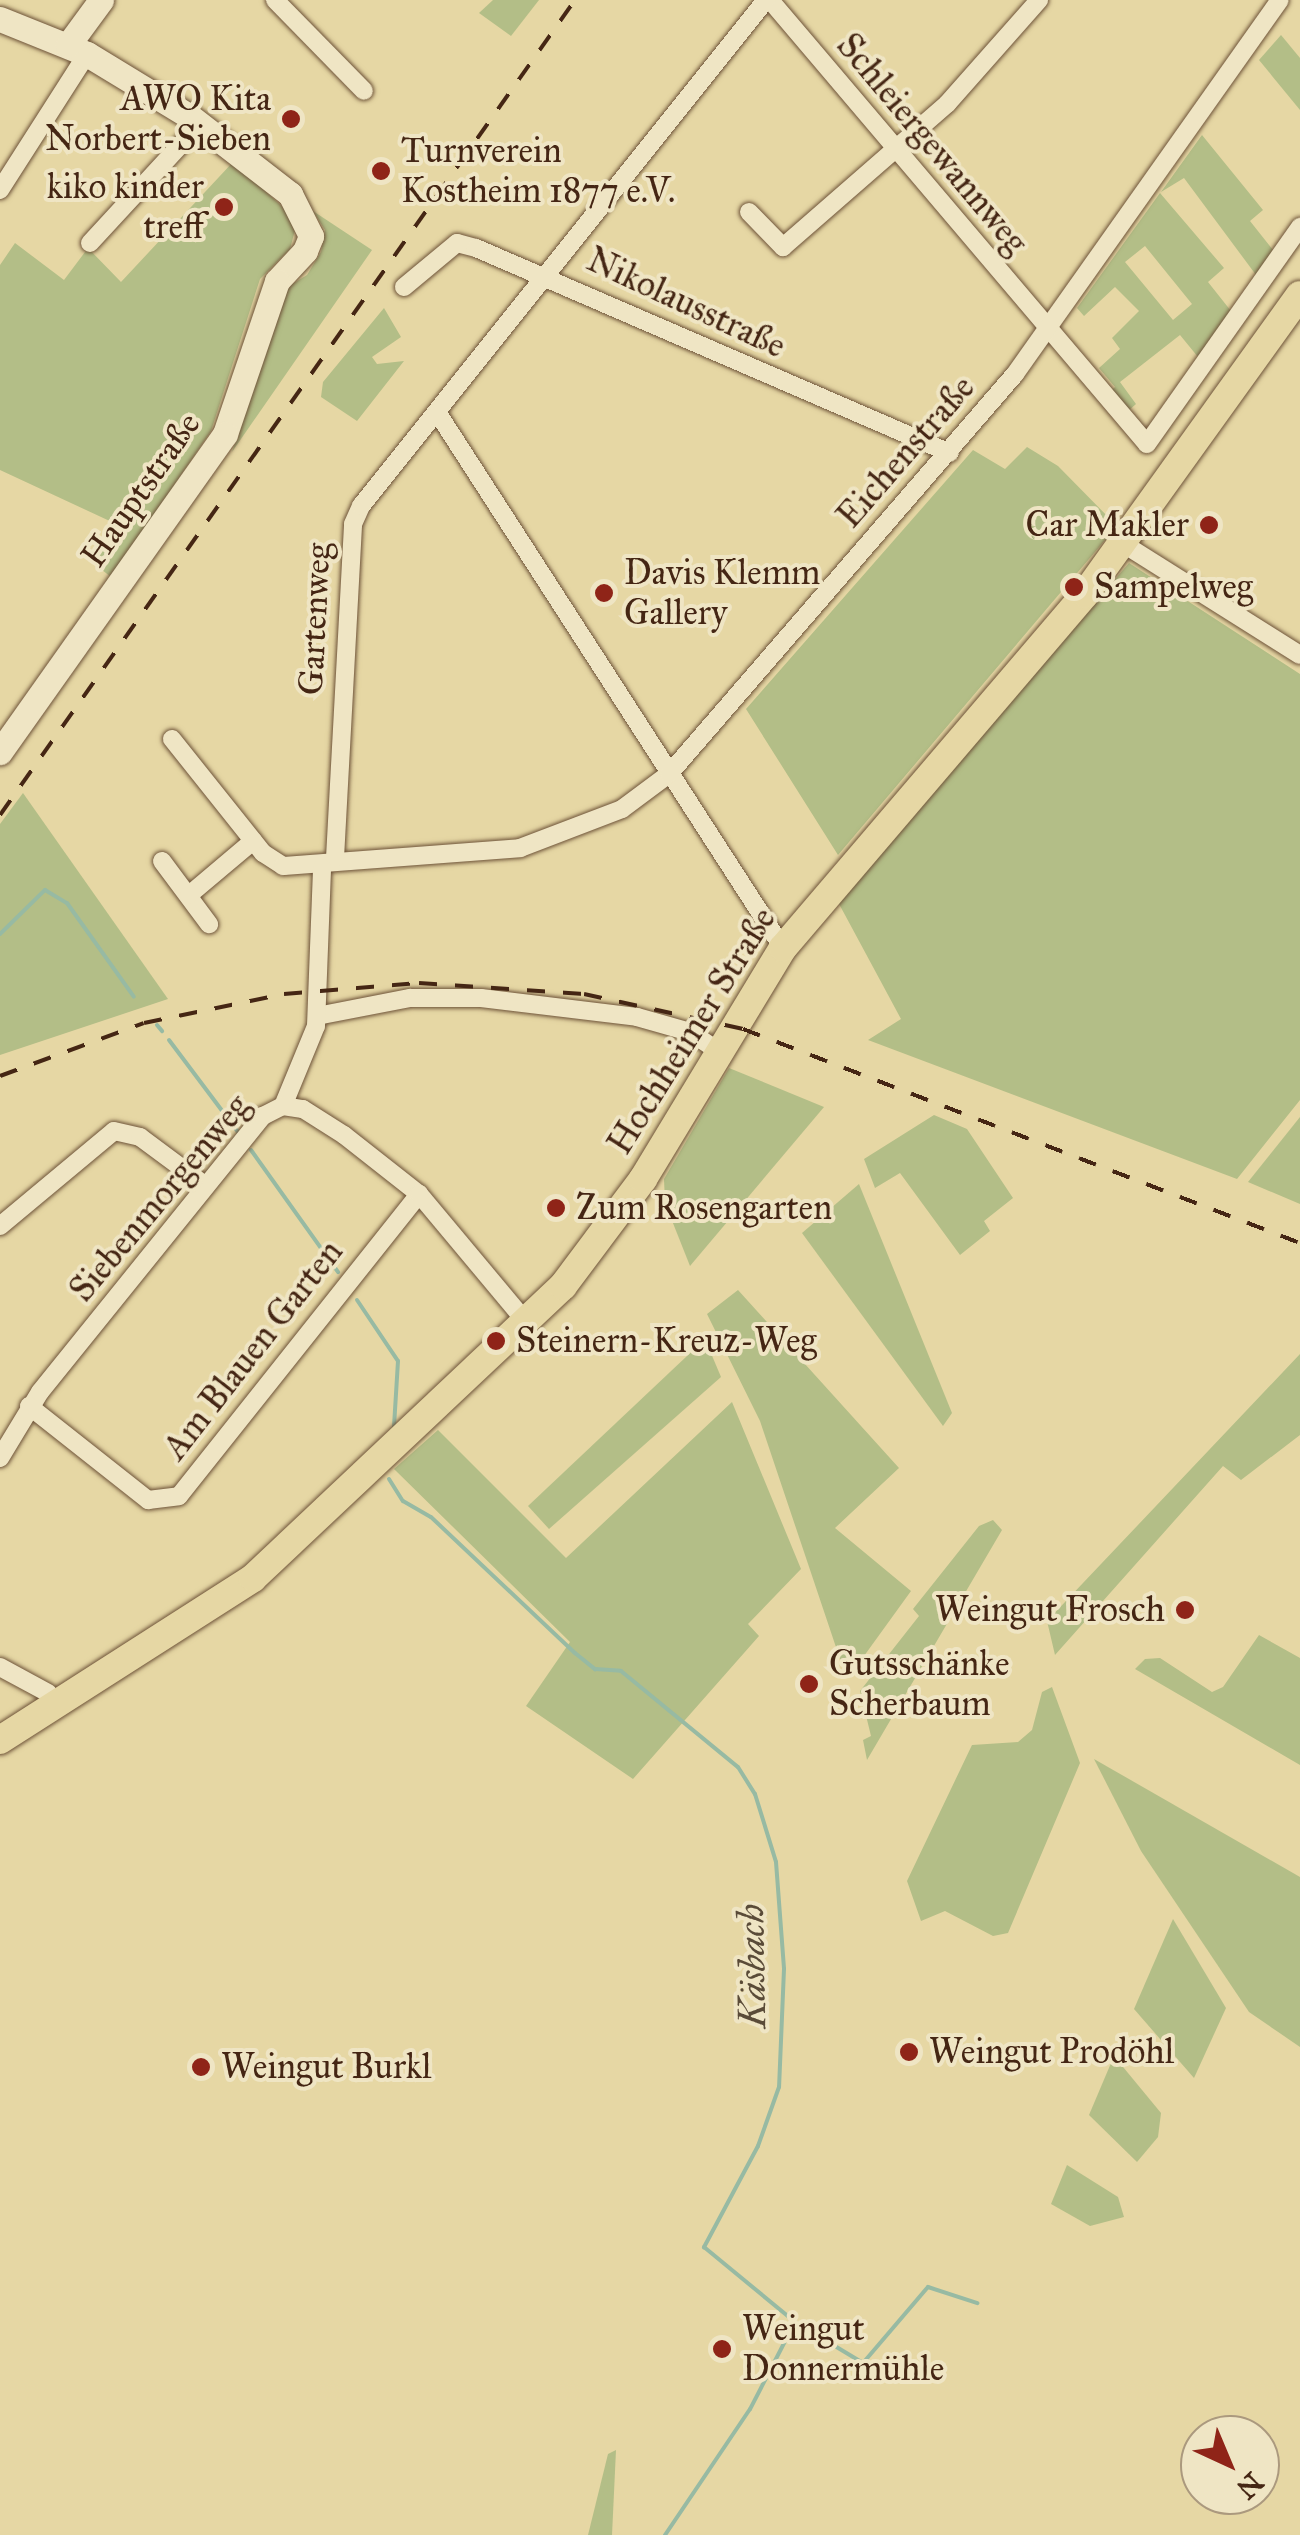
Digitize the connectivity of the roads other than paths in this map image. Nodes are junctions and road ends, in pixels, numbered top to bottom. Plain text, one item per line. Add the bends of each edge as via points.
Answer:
1 (102, 0) edge
2 (274, 0) edge
3 (768, 0) edge
4 (1039, 0) edge
5 (1280, 0) edge
6 (0, 20) edge
7 (78, 50) junction
8 (364, 91) dead end
9 (200, 124) junction
10 (897, 149) junction
11 (0, 190) edge
12 (749, 212) dead end
13 (1300, 227) edge
14 (90, 243) dead end
15 (542, 273) junction
16 (404, 287) dead end
17 (1300, 296) edge
18 (1048, 326) junction
19 (437, 412) junction
20 (950, 452) junction
21 (1122, 543) junction
22 (1300, 655) edge
23 (172, 739) dead end
24 (0, 752) edge
25 (668, 774) junction
26 (253, 841) junction
27 (162, 861) dead end
28 (328, 863) junction
29 (189, 896) junction
30 (209, 924) dead end
31 (783, 948) junction
32 (316, 1016) junction
33 (720, 1052) junction
34 (283, 1106) junction
35 (206, 1186) junction
36 (418, 1194) junction
37 (0, 1226) edge
38 (527, 1323) junction
39 (29, 1406) junction
40 (0, 1458) edge
41 (0, 1667) edge
42 (48, 1693) dead end
43 (0, 1740) edge

1 - 7 street
2 - 8 street
3 - 10 street, Schleiergewannweg
3 - 15 street, Gartenweg
4 - 10 street via 988,62
5 - 18 street, Eichenstraße
6 - 7 street, Hauptstraße
7 - 9 street, Hauptstraße
7 - 11 street
9 - 14 street
9 - 24 street, Hauptstraße via 290,194 308,220 310,244 277,280 225,434
10 - 12 street via 782,247
10 - 18 street, Schleiergewannweg
13 - 18 street via 1147,444
15 - 16 street, Nikolausstraße via 457,243
15 - 19 street, Gartenweg
15 - 20 street, Nikolausstraße
17 - 21 main road, Hochheimer Straße
18 - 20 street, Eichenstraße
19 - 25 street
19 - 28 street, Gartenweg via 353,524
20 - 25 street, Eichenstraße
21 - 22 street
21 - 31 main road, Hochheimer Straße
23 - 26 street, Eichenstraße
25 - 28 street, Eichenstraße via 597,823 542,843
25 - 31 street
26 - 28 street, Eichenstraße via 282,866
26 - 29 street
27 - 29 street
28 - 32 street, Gartenweg via 317,880
29 - 30 street
31 - 33 main road, Hochheimer Straße
32 - 33 street via 410,998 481,998 637,1017 690,1032
32 - 34 street, Gartenweg
33 - 38 main road, Hochheimer Straße via 622,1211
34 - 35 street, Siebenmorgenweg via 263,1116
34 - 36 street, Siebenmorgenweg via 344,1134
35 - 37 street via 140,1137 114,1131
35 - 39 street, Siebenmorgenweg
36 - 38 street, Siebenmorgenweg
36 - 39 street, Am Blauen Garten via 178,1496 148,1500
38 - 43 main road, Hochheimer Straße via 253,1578
39 - 40 street, Siebenmorgenweg
41 - 42 street

